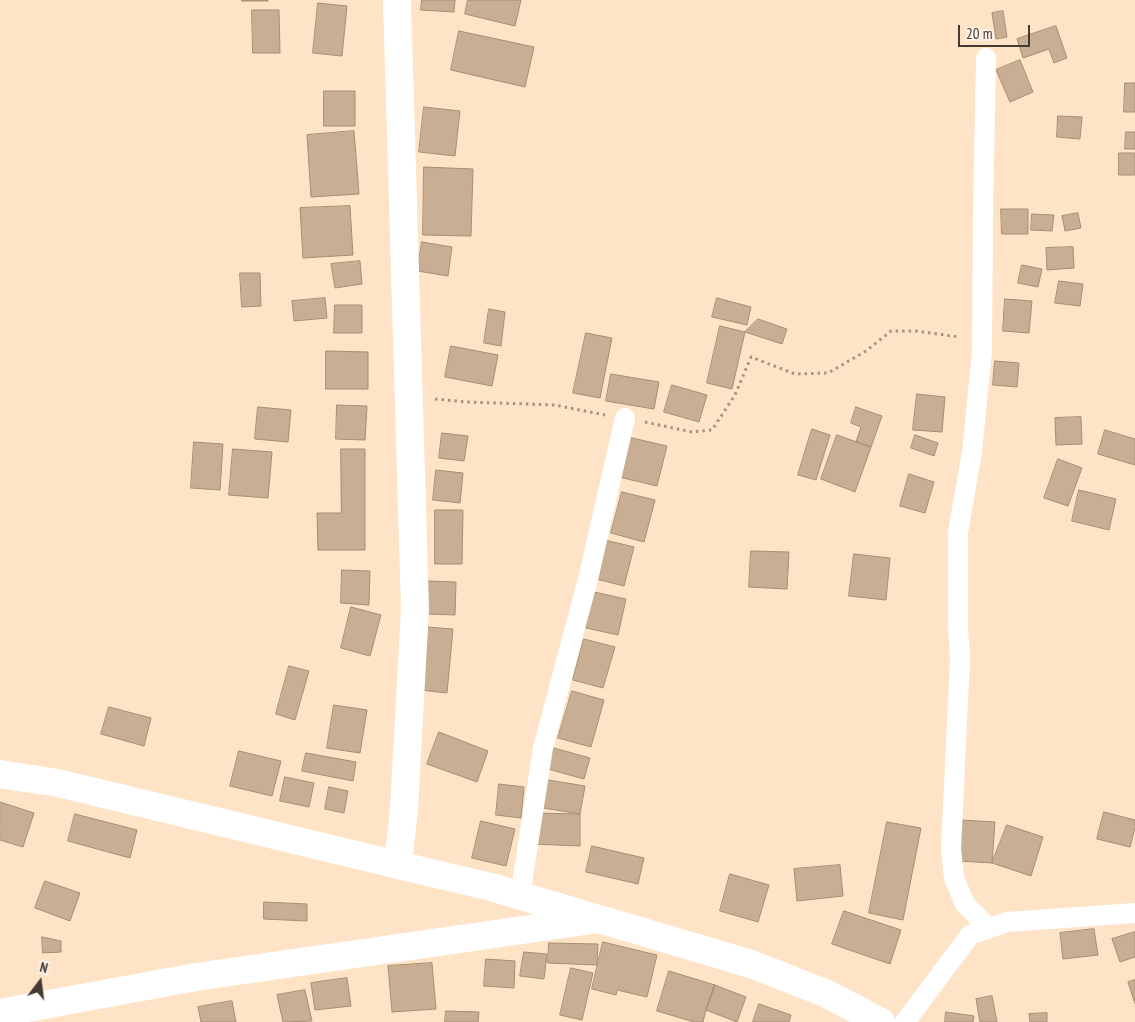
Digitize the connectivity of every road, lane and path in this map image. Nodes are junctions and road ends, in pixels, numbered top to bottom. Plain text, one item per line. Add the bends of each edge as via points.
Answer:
1 (397, 0) edge
2 (986, 58) dead end
3 (982, 341) junction
4 (409, 396) junction
5 (625, 418) junction
6 (0, 774) edge
7 (398, 865) junction
8 (520, 896) junction
9 (1135, 912) edge
10 (599, 919) junction
11 (989, 928) junction
12 (0, 1013) edge
13 (881, 1022) edge
14 (905, 1022) edge

1 - 4 main road
2 - 3 street
3 - 5 path via 916,331 891,331 866,351 828,373 795,374 751,357 735,395 712,430 692,432
3 - 11 street via 972,452 958,532 960,658 951,849 954,878 965,904
4 - 5 path via 555,405
4 - 7 main road via 415,609
5 - 8 street via 588,579 543,748
6 - 7 main road via 58,783
7 - 8 main road
8 - 10 main road
9 - 11 street via 1007,922
10 - 12 main road via 196,977
10 - 13 main road via 751,964 825,993
11 - 14 street via 970,935

